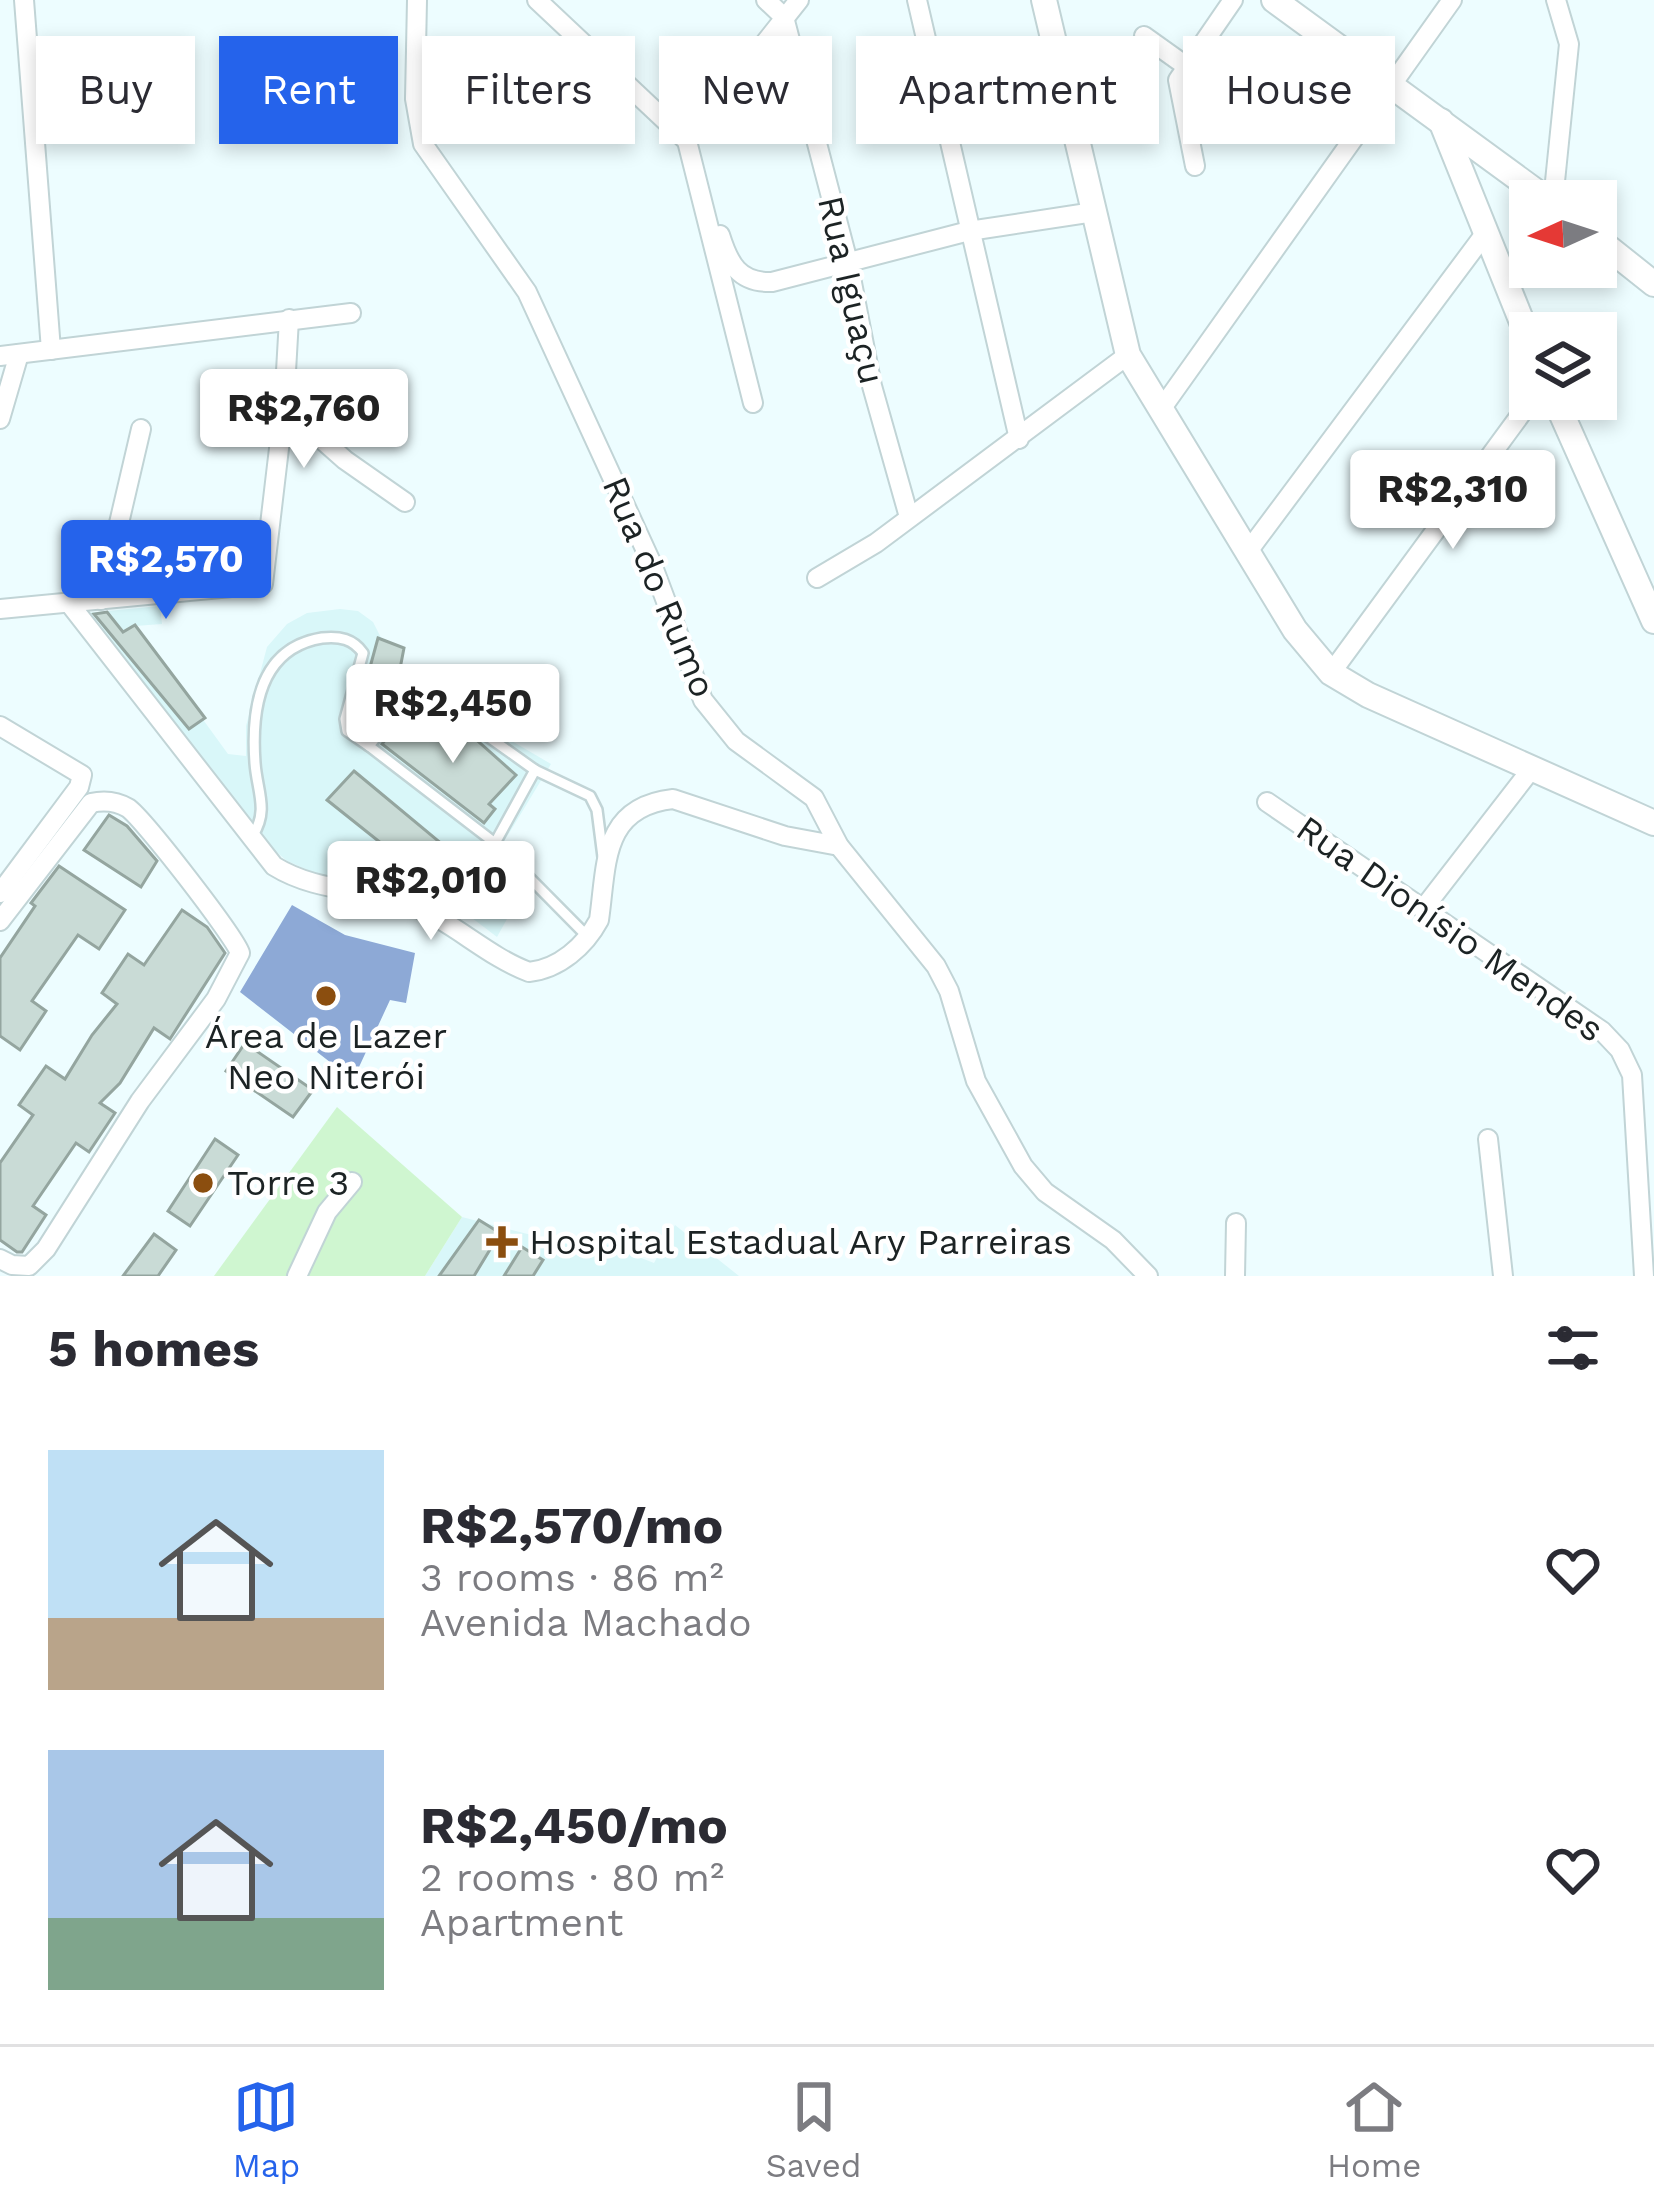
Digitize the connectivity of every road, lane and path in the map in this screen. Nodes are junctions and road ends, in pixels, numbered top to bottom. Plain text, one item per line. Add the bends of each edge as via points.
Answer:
1 (25, 0) edge
2 (417, 0) edge
3 (537, 0) edge
4 (766, 0) edge
5 (800, 0) edge
6 (916, 0) edge
7 (1044, 0) edge
8 (1233, 0) edge
9 (1274, 0) edge
10 (1452, 0) edge
11 (1556, 0) edge
12 (784, 17) junction
13 (769, 36) edge
14 (1207, 36) edge
15 (1326, 36) edge
16 (1183, 75) edge
17 (1395, 82) edge
18 (1395, 84) edge
19 (1183, 112) edge
20 (659, 115) edge
21 (1441, 120) junction
22 (688, 144) edge
23 (1190, 144) edge
24 (1350, 144) edge
25 (1195, 166) dead end
26 (1522, 180) edge
27 (1554, 180) edge
28 (698, 181) junction
29 (1094, 212) junction
30 (969, 231) junction
31 (1484, 235) junction
32 (1617, 255) edge
33 (848, 262) junction
34 (1654, 284) edge
35 (1517, 312) edge
36 (351, 313) dead end
37 (289, 319) junction
38 (51, 350) junction
39 (9, 355) edge
40 (1128, 355) junction
41 (753, 403) dead end
42 (284, 406) junction
43 (1162, 408) junction
44 (0, 419) edge
45 (1517, 420) edge
46 (1564, 420) edge
47 (141, 429) dead end
48 (1019, 439) junction
49 (405, 502) dead end
50 (909, 517) junction
51 (1246, 554) junction
52 (817, 578) dead end
53 (101, 600) junction
54 (70, 603) junction
55 (0, 609) edge
56 (1654, 621) edge
57 (1331, 673) junction
58 (0, 726) edge
59 (369, 746) junction
60 (1533, 767) junction
61 (535, 770) junction
62 (1267, 802) dead end
63 (1654, 824) edge
64 (250, 840) junction
65 (494, 843) junction
66 (839, 846) junction
67 (604, 858) junction
68 (0, 892) edge
69 (1423, 909) junction
70 (0, 921) edge
71 (588, 937) junction
72 (1488, 1139) dead end
73 (352, 1182) dead end
74 (1236, 1223) dead end
75 (0, 1259) edge
76 (297, 1276) edge
77 (1148, 1276) edge
78 (1235, 1276) edge
79 (1503, 1276) edge
80 (1643, 1276) edge

1 - 38 street
2 - 66 street, Rua do Rumo via 415,99 423,144 527,292 652,564 704,700 736,742 814,798
3 - 20 street
4 - 12 street
5 - 12 street
6 - 30 street
7 - 29 main road
8 - 14 street
9 - 15 main road
10 - 17 street
11 - 27 street via 1570,44
12 - 13 street
12 - 33 street, Rua Iguaçu
16 - 19 street
18 - 21 main road
21 - 26 main road
21 - 31 main road
22 - 28 street
23 - 25 street
24 - 43 street
28 - 33 street via 732,265 753,282
28 - 41 street
29 - 30 street
29 - 40 main road
30 - 33 street
30 - 48 street
31 - 35 main road
31 - 51 street
32 - 34 main road
33 - 50 street, Rua Iguaçu
36 - 37 street
37 - 38 street
37 - 42 street
38 - 39 street
39 - 44 street
40 - 43 main road
40 - 48 street
42 - 49 street
42 - 53 street via 263,584
43 - 51 main road
45 - 57 street
46 - 56 main road
47 - 53 street
48 - 50 street
50 - 52 street
51 - 57 main road
53 - 54 street
54 - 55 street
54 - 64 street
57 - 60 main road
58 - 68 street via 82,775
59 - 61 lane via 390,720 449,719 486,732
59 - 64 lane via 344,725 360,648 329,637 284,650 272,664 255,728 262,821
59 - 65 lane
60 - 63 main road
60 - 69 street
61 - 65 lane
61 - 67 lane via 596,803
62 - 69 street, Rua Dionísio Mendes
64 - 71 street via 292,877 406,903 529,972 545,970
65 - 71 lane
66 - 67 street via 674,800 630,816
66 - 77 street, Rua do Rumo via 936,966 976,1081 1023,1166
67 - 71 street via 599,920
69 - 80 street, Rua Dionísio Mendes via 1602,1030 1627,1061
70 - 75 street via 91,803 106,800 157,834 241,953 46,1249 29,1266
72 - 79 street
73 - 76 street via 327,1212
74 - 78 street

